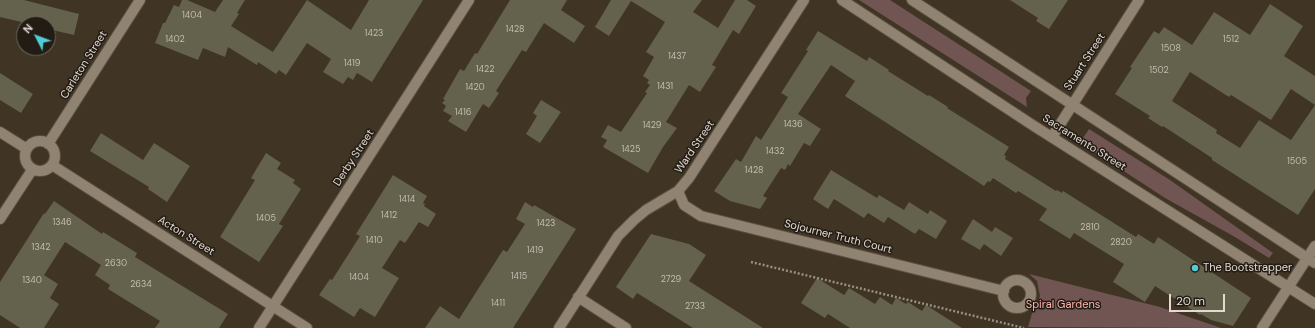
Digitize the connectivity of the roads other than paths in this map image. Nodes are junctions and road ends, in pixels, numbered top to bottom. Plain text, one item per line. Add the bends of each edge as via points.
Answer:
1 (140, 0) edge
2 (469, 0) edge
3 (804, 0) edge
4 (842, 0) edge
5 (912, 0) edge
6 (1139, 0) edge
7 (1072, 105) junction
8 (0, 132) edge
9 (1052, 137) junction
10 (48, 144) junction
11 (27, 149) junction
12 (52, 165) junction
13 (32, 170) junction
14 (678, 191) junction
15 (0, 219) edge
16 (1315, 246) edge
17 (1311, 260) edge
18 (1288, 287) junction
19 (1004, 291) dead end
20 (578, 298) junction
21 (1315, 304) edge
22 (273, 306) junction
23 (259, 328) edge
24 (307, 328) edge
25 (559, 328) edge
26 (626, 328) edge
27 (1262, 328) edge

1 - 10 street, Carleton Street
2 - 22 street, Derby Street
3 - 14 street, Ward Street via 699,164
4 - 9 street, Sacramento Street
5 - 7 street
6 - 7 street, Stuart Street
7 - 9 street, Stuart Street
7 - 17 street
8 - 11 street
9 - 18 street, Sacramento Street
10 - 11 street via 34,142
10 - 12 street via 55,156
11 - 13 street via 24,158
12 - 13 street via 45,171
12 - 22 street, Acton Street
13 - 15 street
14 - 19 street, Sojourner Truth Court via 684,205 701,216
14 - 20 street, Ward Street via 646,210 618,236
16 - 17 street
17 - 18 street
18 - 21 street, Sacramento Street
18 - 27 street
20 - 25 street, Ward Street
20 - 26 street
22 - 23 street, Derby Street
22 - 24 street, Acton Street

